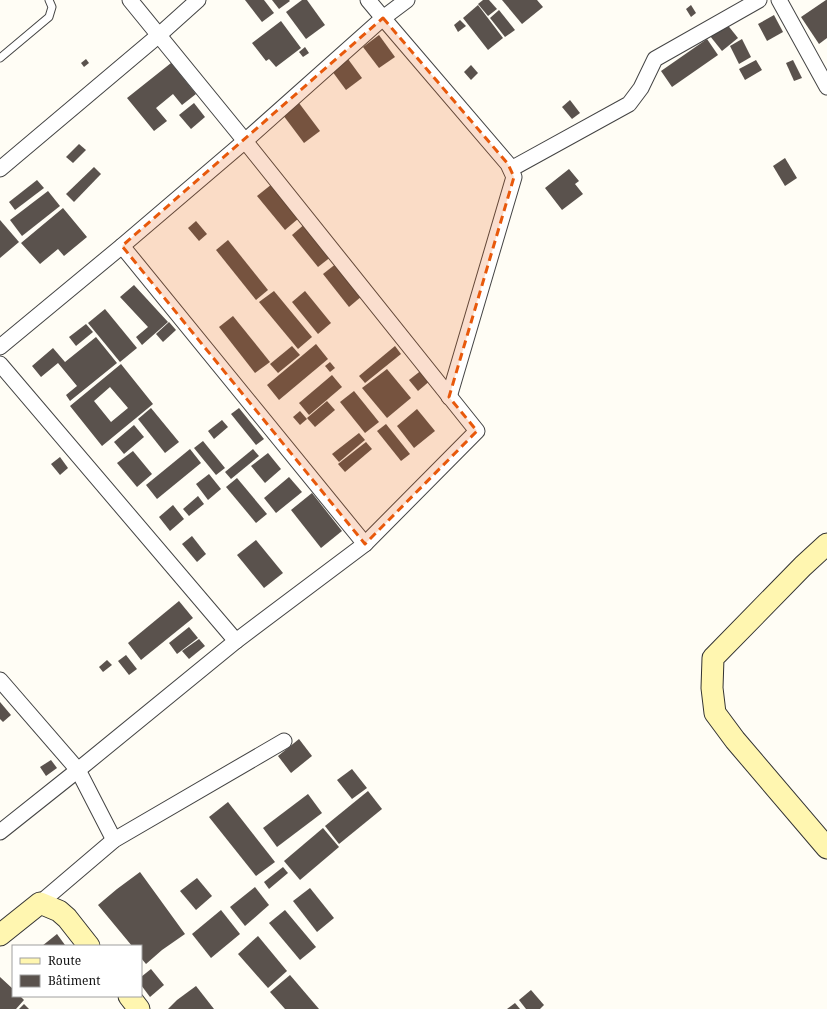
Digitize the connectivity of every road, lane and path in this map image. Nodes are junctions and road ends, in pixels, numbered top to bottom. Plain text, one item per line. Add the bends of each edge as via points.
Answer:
1 (49, 0) edge
2 (130, 0) edge
3 (198, 0) edge
4 (368, 0) edge
5 (407, 0) edge
6 (758, 0) edge
7 (779, 0) edge
8 (383, 18) junction
9 (159, 35) junction
10 (0, 58) edge
11 (827, 87) edge
12 (245, 141) junction
13 (0, 169) edge
14 (511, 169) junction
15 (122, 246) junction
16 (0, 347) edge
17 (0, 364) edge
18 (449, 397) junction
19 (365, 544) junction
20 (827, 544) edge
21 (236, 640) junction
22 (0, 680) edge
23 (284, 741) dead end
24 (78, 770) junction
25 (0, 832) edge
26 (114, 840) junction
27 (827, 848) edge
28 (40, 903) junction
29 (0, 935) edge
30 (88, 945) edge
31 (130, 997) edge
32 (139, 1009) edge

1 - 10 lane via 52,7 49,17
2 - 9 street
3 - 9 street
4 - 8 street
5 - 8 street
6 - 14 street via 655,59 641,88 629,104
7 - 11 street
8 - 12 street
8 - 14 street
9 - 12 street
9 - 13 street
12 - 15 street
12 - 18 street
14 - 18 street via 514,177
15 - 16 street
15 - 19 street
17 - 21 street
18 - 19 street via 477,432
19 - 21 street
20 - 27 main road via 713,658 712,688 716,713 723,724
21 - 24 street
22 - 24 street
23 - 26 street
24 - 25 street
24 - 26 street
26 - 28 street
28 - 29 main road
28 - 30 main road via 59,911
31 - 32 main road

